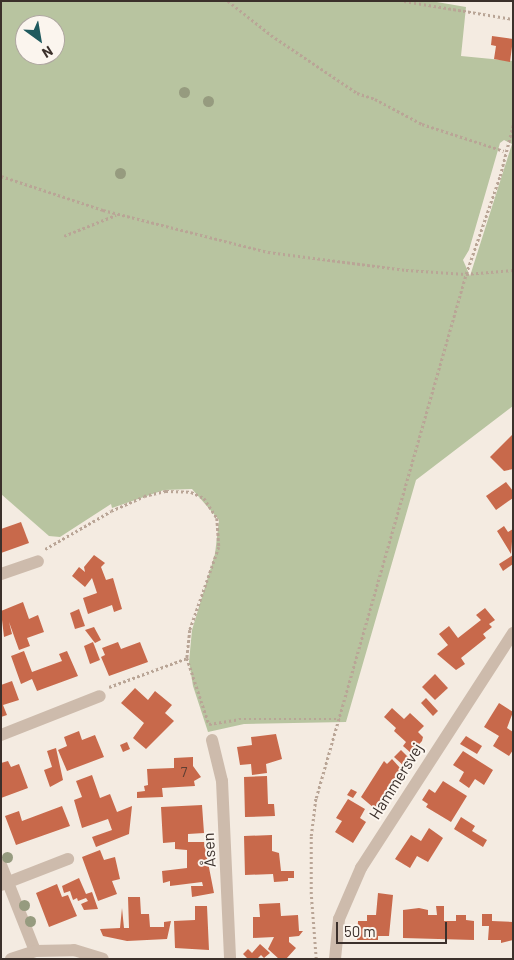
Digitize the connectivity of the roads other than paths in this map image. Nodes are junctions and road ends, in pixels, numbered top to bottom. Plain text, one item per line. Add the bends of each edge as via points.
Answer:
1 (38, 561) road end
2 (1, 574) edge
3 (513, 633) edge
4 (100, 696) road end
5 (1, 735) edge
6 (212, 740) dead end
7 (68, 859) dead end
8 (1, 865) edge
9 (4, 884) edge
10 (35, 951) junction
11 (11, 959) edge
12 (103, 959) edge
13 (230, 959) edge
14 (335, 959) edge

1 - 2 street
3 - 14 street, Hammersvej via 361,868 339,919
4 - 5 street
6 - 13 street, Åsen via 222,781
7 - 9 street
8 - 9 street
9 - 10 street
10 - 11 street
10 - 12 street via 74,950

